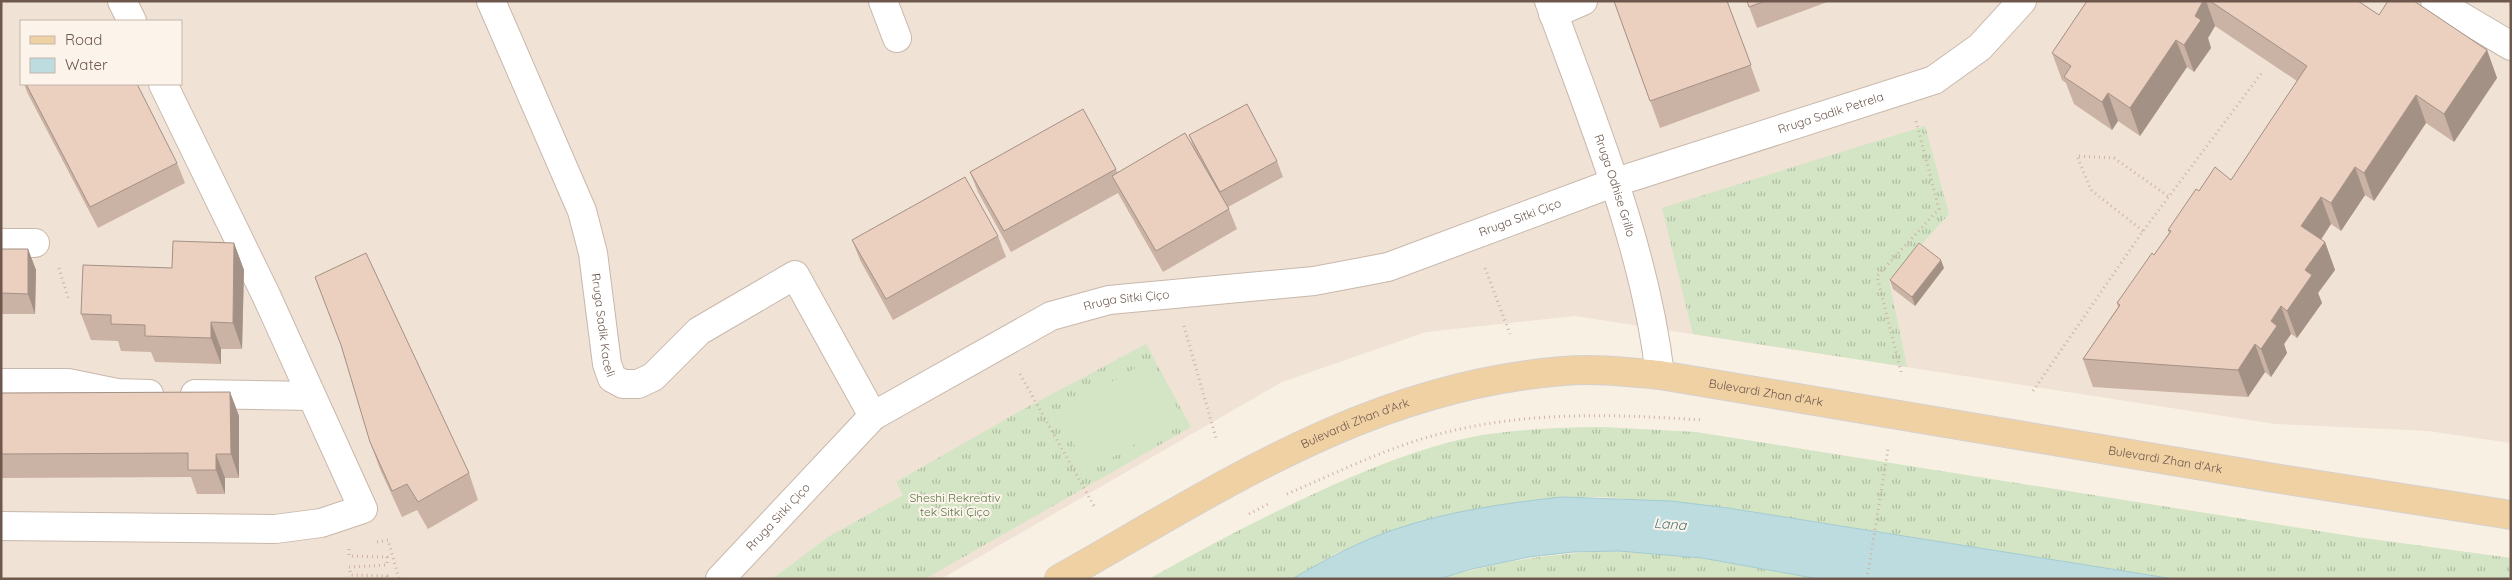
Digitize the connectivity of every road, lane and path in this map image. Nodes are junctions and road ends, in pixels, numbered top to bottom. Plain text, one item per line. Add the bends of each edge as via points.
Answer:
1 (122, 1) edge
2 (491, 1) edge
3 (883, 1) edge
4 (1583, 1) edge
5 (2022, 1) edge
6 (2434, 1) edge
7 (1551, 8) edge
8 (132, 20) edge
9 (897, 38) dead end
10 (2511, 46) edge
11 (2263, 71) dead end
12 (163, 85) edge
13 (1918, 137) dead end
14 (1613, 183) junction
15 (2168, 196) junction
16 (2143, 231) junction
17 (1474, 236) junction
18 (1, 243) edge
19 (35, 243) dead end
20 (1175, 294) junction
21 (1510, 334) dead end
22 (1003, 343) junction
23 (1900, 372) dead end
24 (1660, 375) junction
25 (1, 383) edge
26 (2034, 392) dead end
27 (311, 396) junction
28 (873, 416) junction
29 (1706, 420) dead end
30 (1216, 438) dead end
31 (1889, 445) dead end
32 (1286, 495) dead end
33 (1277, 499) dead end
34 (1094, 506) dead end
35 (2511, 514) edge
36 (1244, 516) dead end
37 (1, 526) edge
38 (372, 543) dead end
39 (356, 545) dead end
40 (388, 579) edge
41 (399, 579) edge
42 (720, 579) edge
43 (1059, 579) edge
44 (1867, 579) edge

1 - 8 street
2 - 28 street, Rruga Sadik Kaceli via 582,210 593,253 607,364 612,378 623,384 638,384 653,377 699,331 795,275
3 - 9 street
4 - 7 street
5 - 14 street, Rruga Sadik Petrela via 1980,47 1934,80
6 - 10 street
7 - 14 street, Rruga Odhise Grillo
11 - 15 path
12 - 27 street via 266,295
13 - 23 path via 1939,209 1877,276
14 - 17 street, Rruga Sitki Çiço
14 - 24 street, Rruga Odhise Grillo via 1635,246 1656,334
15 - 16 path
15 - 16 path via 2114,158 2078,156 2091,190
16 - 26 path
17 - 20 street, Rruga Sitki Çiço via 1388,267 1314,281
17 - 21 path
18 - 19 street
20 - 22 street, Rruga Sitki Çiço via 1109,300 1051,316
20 - 30 path
22 - 28 street, Rruga Sitki Çiço
22 - 34 path
24 - 35 main road, Bulevardi Zhan d'Ark via 2274,478
24 - 43 main road, Bulevardi Zhan d'Ark via 1565,371 1514,376 1458,386 1398,404 1335,428 1267,461
25 - 27 street via 68,383 117,394
27 - 37 street via 364,509 321,522 274,529
28 - 42 street, Rruga Sitki Çiço
29 - 32 path via 1614,415 1548,416 1506,421 1438,434
31 - 44 path
33 - 36 path
38 - 41 path via 388,540
39 - 40 path via 348,546 349,556 388,557 388,565 349,567 351,575 388,576

